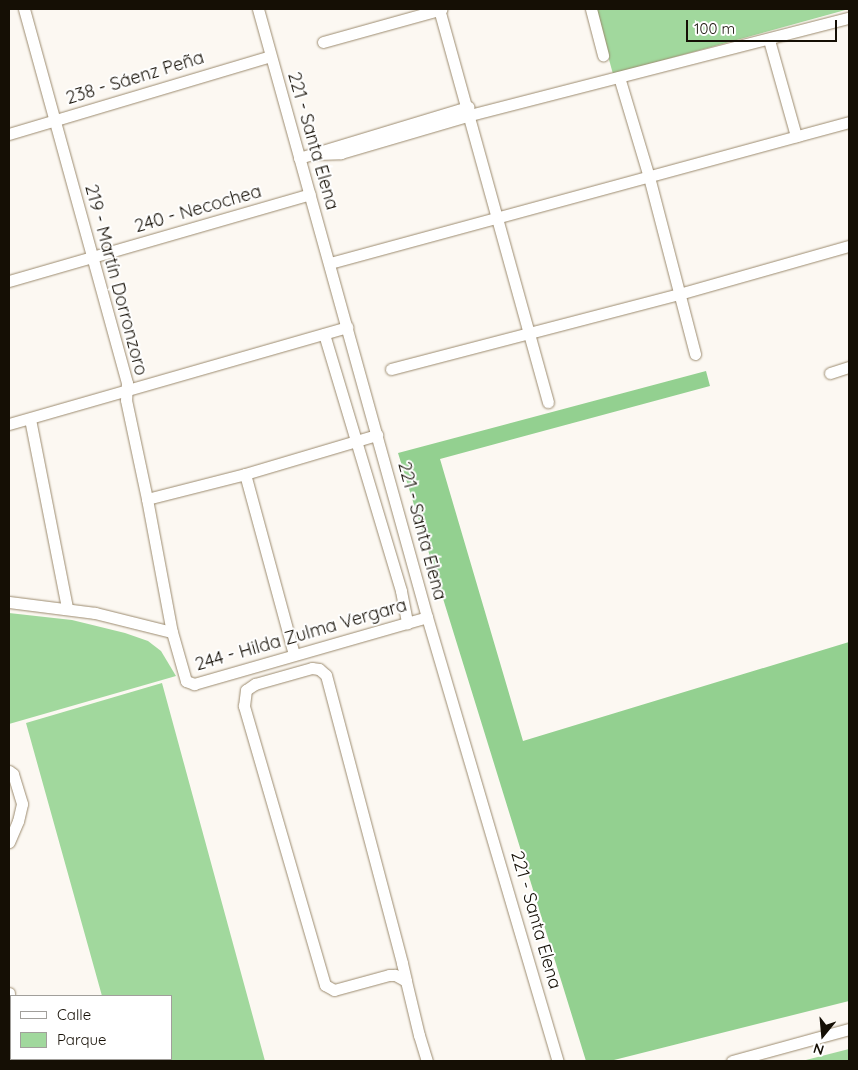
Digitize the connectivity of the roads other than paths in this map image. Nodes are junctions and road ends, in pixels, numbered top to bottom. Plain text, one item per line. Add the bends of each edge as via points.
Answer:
1 (24, 9) edge
2 (258, 9) edge
3 (440, 9) edge
4 (591, 9) edge
5 (849, 18) edge
6 (769, 40) junction
7 (323, 42) dead end
8 (603, 55) dead end
9 (270, 56) junction
10 (619, 77) junction
11 (469, 111) junction
12 (55, 121) junction
13 (849, 122) edge
14 (9, 134) edge
15 (796, 136) junction
16 (300, 158) junction
17 (649, 177) junction
18 (310, 194) junction
19 (498, 218) junction
20 (849, 246) edge
21 (93, 258) junction
22 (330, 263) junction
23 (9, 281) edge
24 (679, 294) junction
25 (347, 327) junction
26 (529, 333) junction
27 (324, 334) junction
28 (695, 354) dead end
29 (849, 367) edge
30 (391, 368) dead end
31 (830, 373) dead end
32 (126, 391) junction
33 (548, 402) dead end
34 (30, 419) junction
35 (9, 424) edge
36 (377, 435) junction
37 (356, 441) junction
38 (245, 474) junction
39 (147, 499) junction
40 (9, 602) edge
41 (67, 608) junction
42 (427, 617) junction
43 (407, 623) junction
44 (172, 632) junction
45 (294, 654) junction
46 (186, 681) joint
47 (9, 771) edge
48 (9, 842) edge
49 (406, 981) junction
50 (849, 1029) edge
51 (426, 1061) edge
52 (558, 1061) edge
53 (732, 1061) edge

1 - 12 street, 219 - Martín Dorronzoro
2 - 9 street, 221 - Santa Elena
3 - 7 street
3 - 11 street
4 - 8 street
5 - 6 street
6 - 10 street
6 - 15 street
9 - 12 street, 238 - Sáenz Peña
9 - 16 street, 221 - Santa Elena
10 - 11 street
10 - 17 street
11 - 16 street via 342,154
11 - 19 street
12 - 14 street, 238 - Sáenz Peña
12 - 21 street, 219 - Martín Dorronzoro
13 - 15 street
15 - 17 street
16 - 18 street, 221 - Santa Elena
17 - 19 street
17 - 24 street
18 - 21 street, 240 - Necochea
18 - 22 street, 221 - Santa Elena
19 - 22 street
19 - 26 street
20 - 24 street
21 - 23 street, 240 - Necochea
21 - 32 street, 219 - Martín Dorronzoro via 127,382
22 - 25 street, 221 - Santa Elena
24 - 26 street
24 - 28 street
25 - 27 street
25 - 36 street, 221 - Santa Elena
26 - 30 street
26 - 33 street
27 - 32 street
27 - 37 street, 221 - Santa Elena
29 - 31 street
32 - 34 street
32 - 39 street, 219 - Martín Dorronzoro
34 - 35 street
34 - 41 street
36 - 37 street
36 - 42 street, 221 - Santa Elena
37 - 38 street
37 - 43 street, 221 - Santa Elena via 401,591
38 - 39 street
38 - 45 street
39 - 44 street, 219 - Martín Dorronzoro
40 - 41 street
41 - 44 street
42 - 43 street, 244 - Hilda Zulma Vergara
42 - 52 street, 221 - Santa Elena
43 - 45 street, 244 - Hilda Zulma Vergara
44 - 46 street, 219 - Martín Dorronzoro
45 - 46 street, 244 - Hilda Zulma Vergara via 194,684
47 - 48 street via 13,774 22,804
49 - 49 street via 326,674 312,668 250,686 246,690 244,706 325,986 334,990 389,975
49 - 51 street
50 - 53 street

